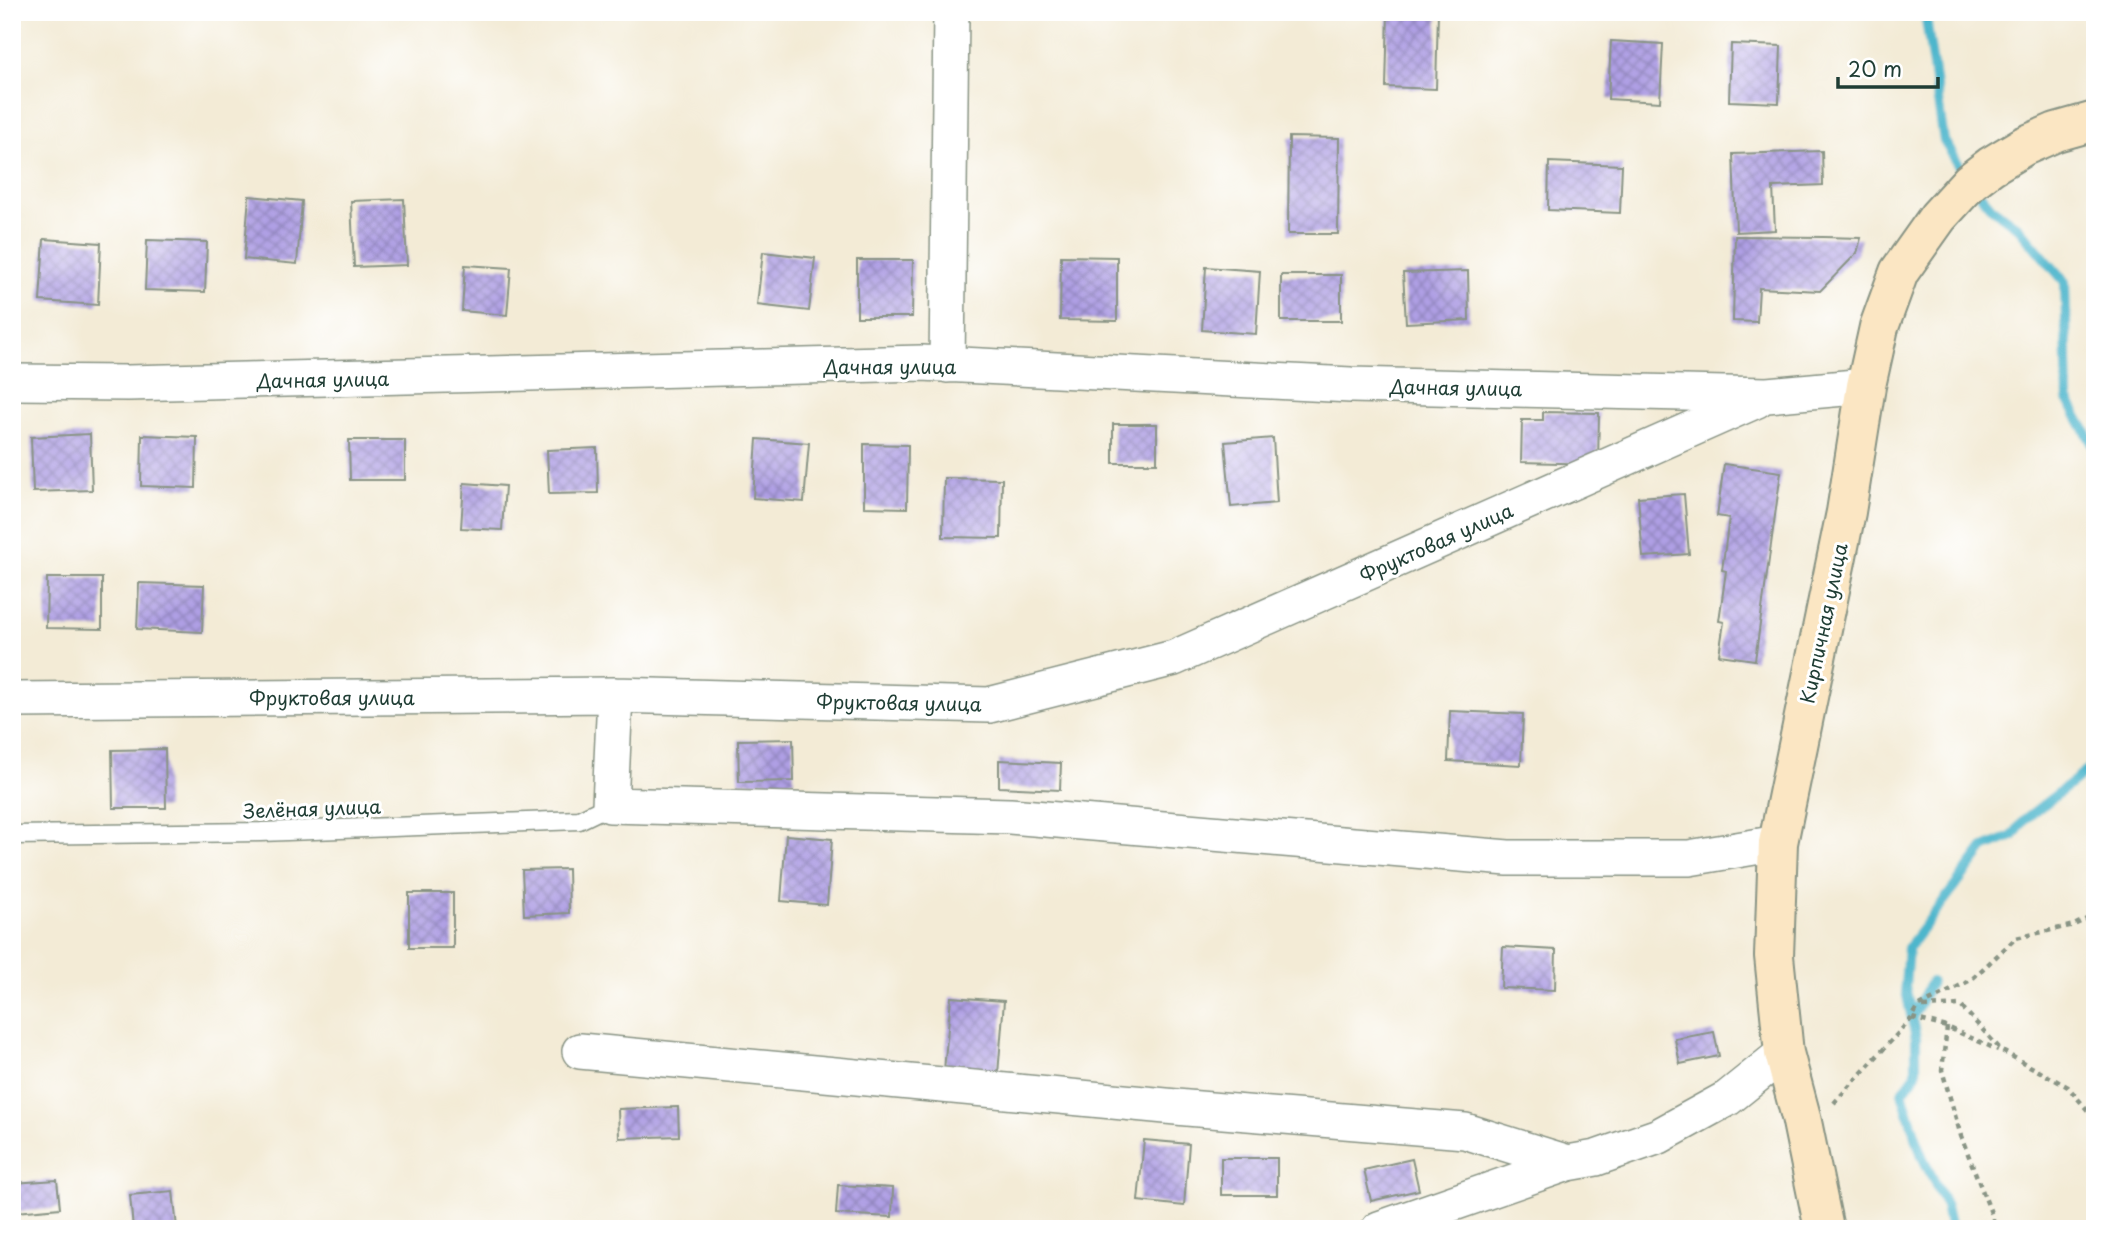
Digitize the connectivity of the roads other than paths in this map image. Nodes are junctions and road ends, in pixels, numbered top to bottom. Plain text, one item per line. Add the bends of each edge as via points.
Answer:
1 (951, 12) edge
2 (2095, 121) edge
3 (947, 365) junction
4 (12, 382) edge
5 (1866, 386) junction
6 (1767, 396) junction
7 (615, 695) junction
8 (12, 700) edge
9 (610, 805) junction
10 (12, 835) edge
11 (1778, 843) junction
12 (580, 1051) dead end
13 (1784, 1053) junction
14 (1568, 1163) junction
15 (1379, 1229) edge
16 (1824, 1229) edge

1 - 3 street
2 - 5 main road, Кирпичная улица via 2056,132 1991,166 1938,217 1899,272 1879,327
3 - 4 street, Дачная улица
3 - 6 street, Дачная улица via 1351,385
5 - 6 street
5 - 11 main road, Кирпичная улица via 1846,512
6 - 7 street, Фруктовая улица via 1174,658 989,705
7 - 8 street, Фруктовая улица
7 - 9 street
9 - 10 lane, Зелёная улица via 579,820 261,832
9 - 11 street via 1010,816 1508,858 1689,858
11 - 13 main road, Кирпичная улица via 1774,956
12 - 14 street via 1465,1131
13 - 14 street via 1728,1098 1659,1136
13 - 16 main road, Кирпичная улица
14 - 15 street

